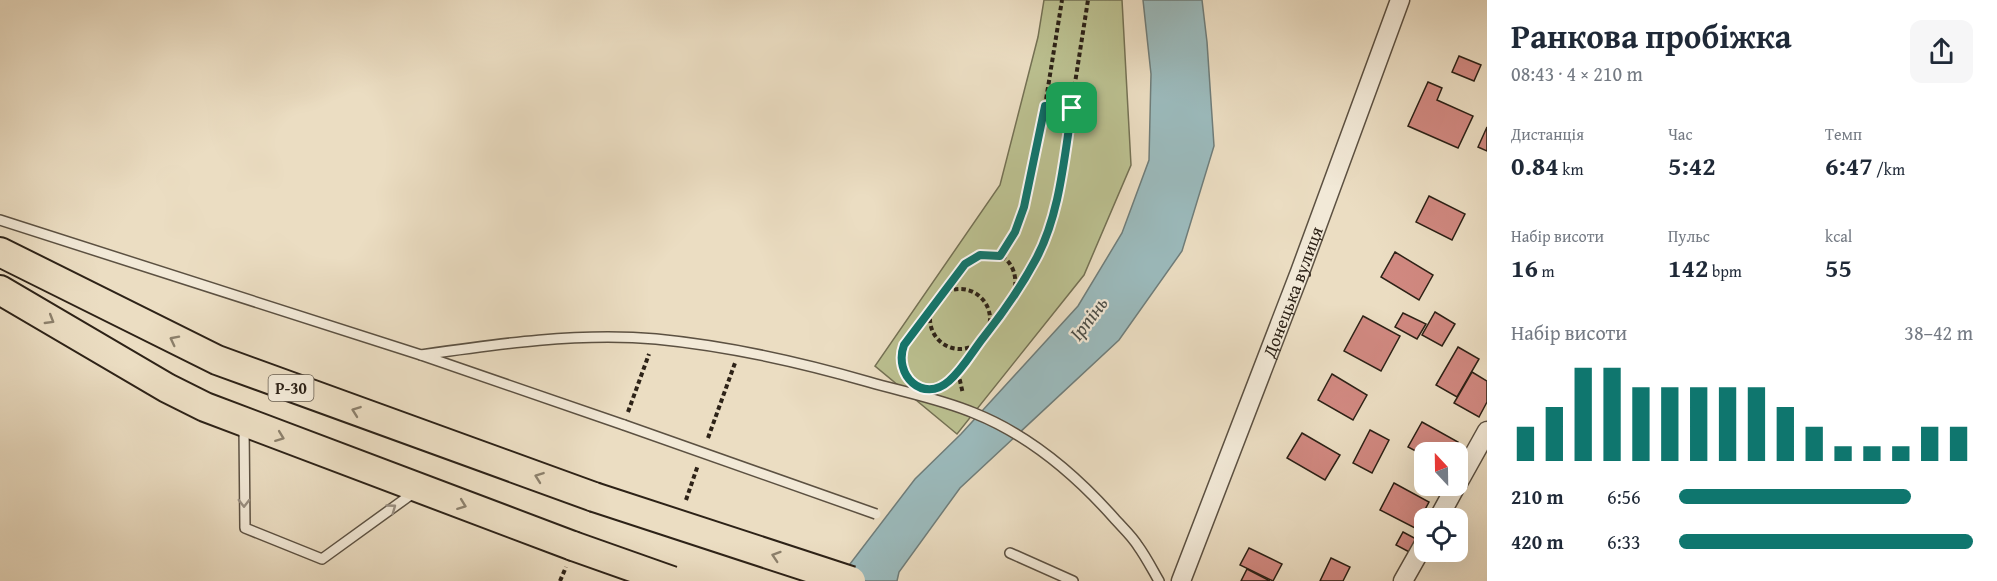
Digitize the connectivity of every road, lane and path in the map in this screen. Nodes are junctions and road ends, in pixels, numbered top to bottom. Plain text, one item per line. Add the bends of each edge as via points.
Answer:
1 (1062, 0) edge
2 (1088, 0) edge
3 (1401, 0) edge
4 (1045, 106) junction
5 (1072, 108) junction
6 (0, 220) edge
7 (0, 252) edge
8 (1000, 256) junction
9 (0, 290) edge
10 (1013, 297) junction
11 (937, 301) junction
12 (983, 338) junction
13 (654, 339) junction
14 (421, 356) junction
15 (909, 380) dead end
16 (935, 388) dead end
17 (244, 423) junction
18 (624, 425) junction
19 (1487, 431) edge
20 (1468, 465) edge
21 (419, 489) junction
22 (876, 514) dead end
23 (1010, 553) dead end
24 (569, 557) junction
25 (1414, 562) edge
26 (560, 581) edge
27 (672, 581) edge
28 (851, 581) edge
29 (1073, 581) edge
30 (1159, 581) edge
31 (1181, 581) edge
32 (1403, 581) edge

1 - 4 path
2 - 5 path
3 - 31 street, Донецька вулиця
4 - 5 path
4 - 8 path via 1024,207
5 - 10 path via 1053,214 1037,257
6 - 14 lane
28 -> 7 main road, Р-30, bridge via 594,497 217,360
8 - 10 path via 1015,270
8 - 11 path via 987,254 972,259
9 -> 17 main road via 176,393
10 - 12 path
11 - 12 path via 931,325 945,345 961,349
11 - 12 path via 958,290 975,293 989,314
11 - 15 path via 901,353 901,365
12 - 16 path via 950,380
13 - 14 lane via 579,338
13 - 18 path
13 - 30 lane via 775,358 976,413 1025,438 1096,497 1138,544
14 - 18 lane
17 -> 21 main road
17 -> 21 lane via 245,528 322,559
18 - 22 lane, bridge
19 - 20 street
21 -> 24 main road
23 - 29 lane
24 - 26 path
24 - 27 main road, bridge
25 - 32 street

